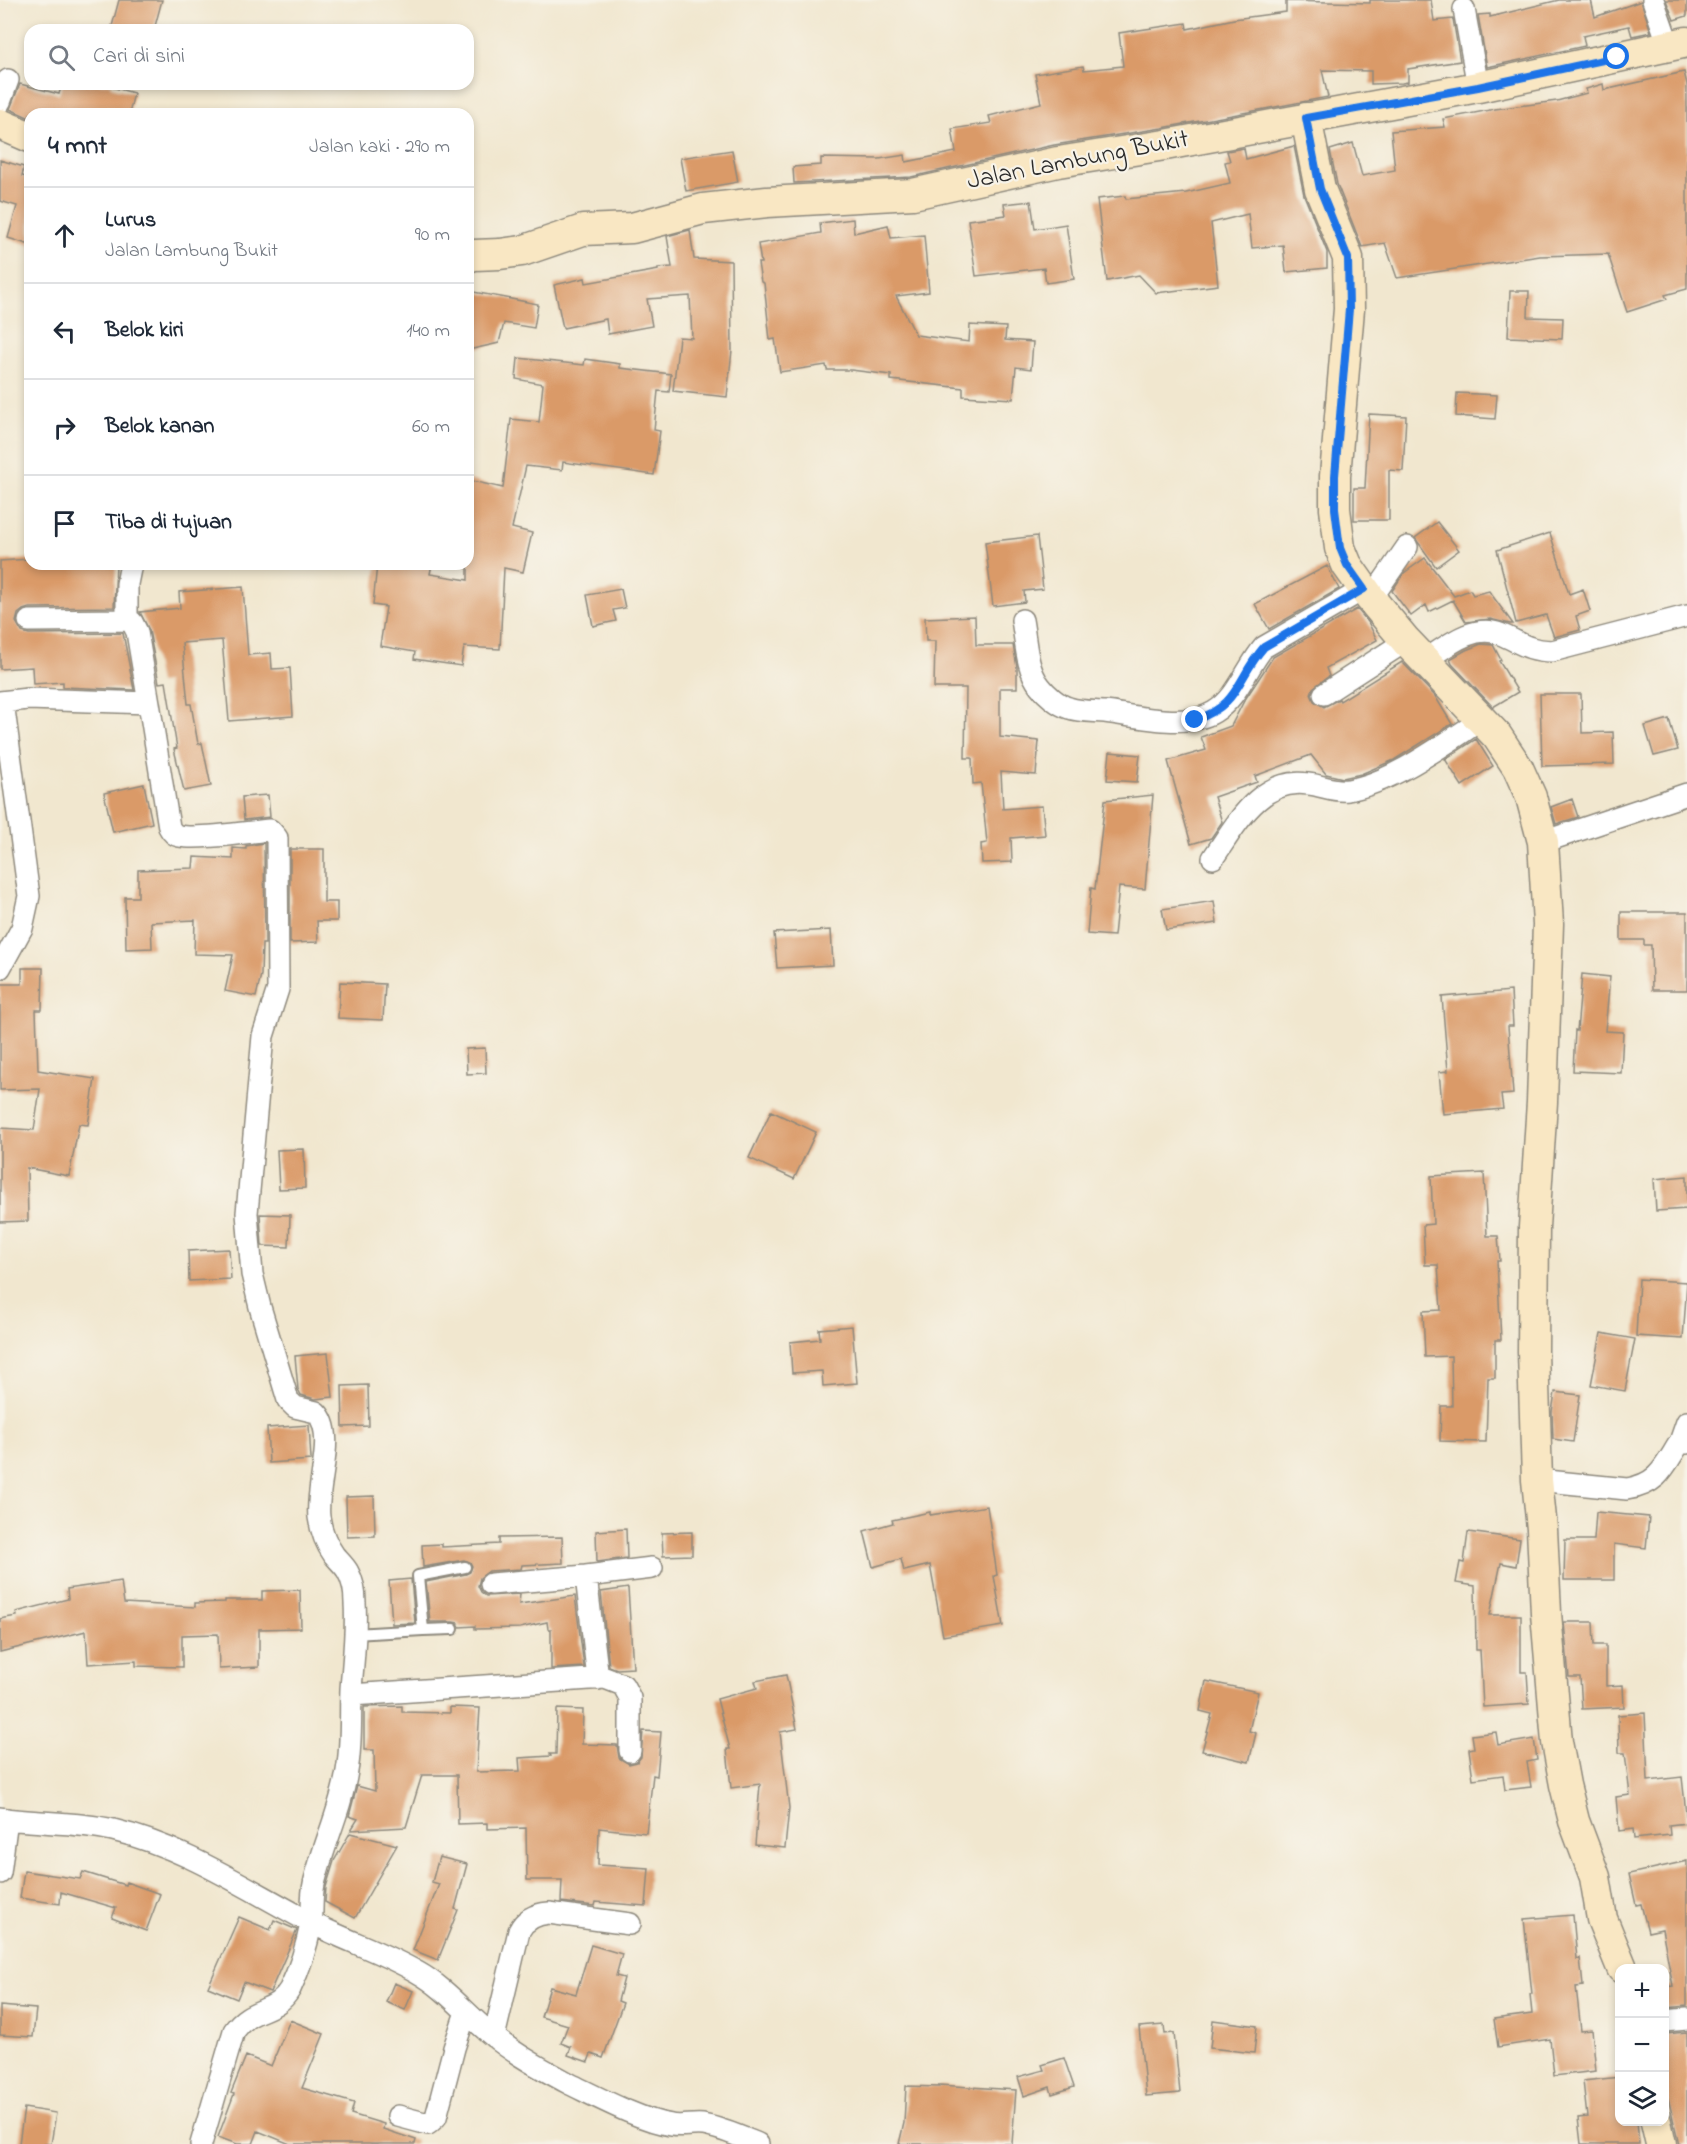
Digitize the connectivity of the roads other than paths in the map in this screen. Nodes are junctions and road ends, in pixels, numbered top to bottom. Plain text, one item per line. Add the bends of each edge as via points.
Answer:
1 (1653, 0) edge
2 (1464, 9) dead end
3 (1678, 44) edge
4 (8, 80) dead end
5 (1478, 87) junction
6 (0, 102) edge
7 (1306, 118) junction
8 (0, 124) edge
9 (24, 134) edge
10 (474, 255) edge
11 (1407, 547) dead end
12 (130, 570) edge
13 (1367, 594) junction
14 (1687, 616) edge
15 (127, 620) junction
16 (1022, 620) dead end
17 (29, 621) dead end
18 (1415, 651) junction
19 (1324, 694) dead end
20 (1, 702) edge
21 (149, 703) junction
22 (1481, 720) junction
23 (1687, 794) edge
24 (1543, 842) junction
25 (1213, 858) dead end
26 (0, 968) edge
27 (1687, 1422) edge
28 (1683, 1442) edge
29 (1537, 1480) junction
30 (465, 1567) dead end
31 (652, 1568) dead end
32 (586, 1576) junction
33 (491, 1584) dead end
34 (453, 1629) dead end
35 (423, 1630) junction
36 (354, 1634) junction
37 (598, 1679) junction
38 (351, 1695) junction
39 (630, 1751) dead end
40 (4, 1818) edge
41 (0, 1873) edge
42 (311, 1923) junction
43 (630, 1924) dead end
44 (1620, 1964) edge
45 (466, 2012) junction
46 (1687, 2019) edge
47 (1669, 2021) edge
48 (494, 2037) junction
49 (398, 2116) dead end
50 (1657, 2126) edge
51 (201, 2144) edge
52 (759, 2144) edge
53 (1662, 2144) edge

1 - 3 street
2 - 5 street
3 - 5 street, Jalan Lambung Bukit
4 - 6 street
5 - 7 street, Jalan Lambung Bukit
7 - 10 street, Jalan Lambung Bukit via 1058,162 913,194 703,209 632,228 583,230 522,251
7 - 13 street via 1320,189 1348,258 1349,309 1335,509 1340,548
8 - 9 street
11 - 13 street
12 - 15 street
13 - 16 street via 1264,647 1223,706 1195,720 1069,708 1053,699 1032,673
13 - 18 street
14 - 18 street via 1552,651 1529,648 1484,631
15 - 17 street
15 - 21 street via 137,632
18 - 19 street
18 - 22 street
20 - 21 street via 28,699
20 - 26 street via 29,896 22,928
21 - 36 street via 171,831 179,836 201,836 270,830 277,838 278,989 263,1036 248,1239 260,1307 288,1400 295,1407 316,1412 326,1434 319,1518 324,1538 348,1572 353,1587
22 - 24 street via 1518,768 1531,797
22 - 25 street via 1394,773 1348,790 1307,784 1272,789 1255,801
23 - 24 street
24 - 29 street via 1548,924 1534,1227
27 - 28 street
28 - 29 street via 1659,1475 1640,1487
29 - 44 street via 1557,1742 1574,1821 1595,1877 1602,1919
30 - 35 lane via 418,1576
31 - 32 street
32 - 33 street
32 - 37 street
34 - 35 lane
35 - 36 lane
36 - 38 street
37 - 38 street
37 - 39 street via 623,1685 630,1698
38 - 42 street via 347,1772 315,1878
40 - 41 street
40 - 42 street via 69,1822 148,1840 231,1877
42 - 45 street via 418,1972
42 - 51 street via 298,1968 283,1999 241,2020 234,2031
43 - 48 street via 549,1913 528,1920 519,1931
45 - 48 street
45 - 49 street via 436,2117 428,2124
46 - 47 street
48 - 52 street via 560,2078 615,2105 673,2126 701,2125
50 - 53 street

